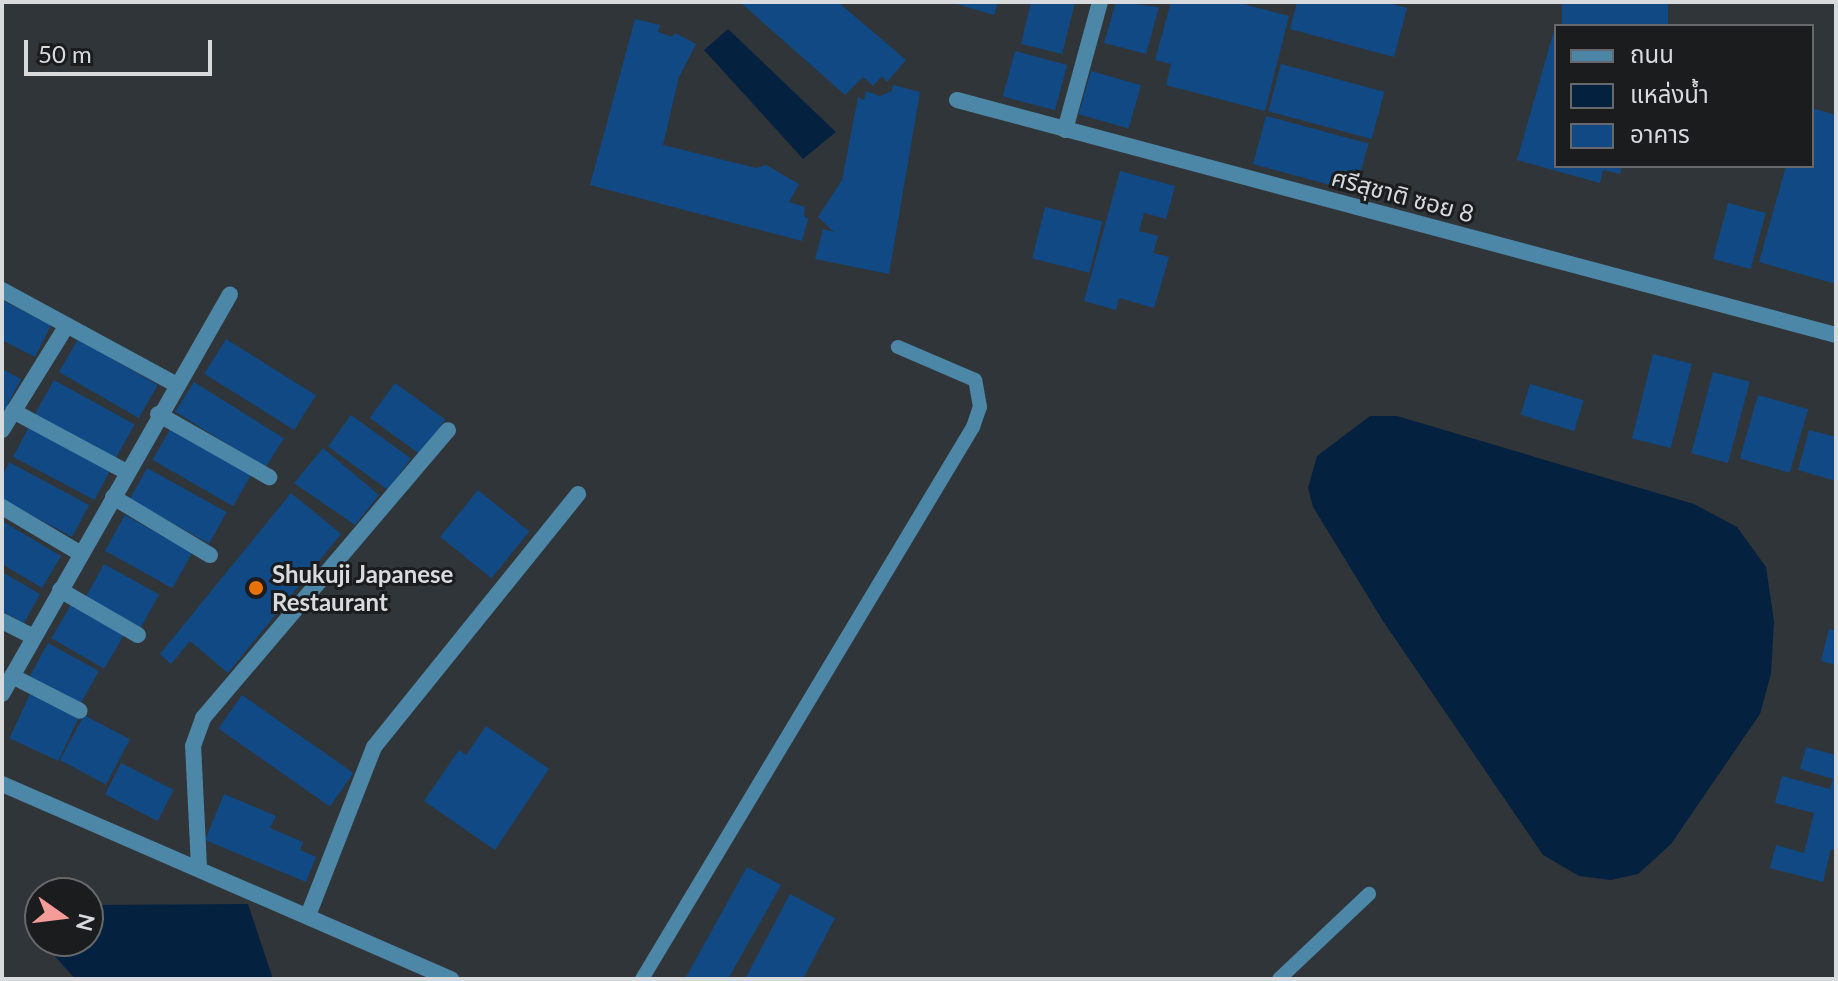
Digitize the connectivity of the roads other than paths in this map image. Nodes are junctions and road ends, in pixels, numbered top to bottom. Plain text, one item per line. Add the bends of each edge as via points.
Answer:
1 (1100, 2) edge
2 (957, 100) dead end
3 (1065, 130) junction
4 (2, 290) edge
5 (230, 294) dead end
6 (67, 325) junction
7 (1836, 335) edge
8 (898, 347) dead end
9 (175, 384) junction
10 (13, 411) junction
11 (158, 414) junction
12 (3, 428) edge
13 (448, 430) dead end
14 (127, 472) junction
15 (269, 477) dead end
16 (578, 494) dead end
17 (113, 497) junction
18 (2, 507) edge
19 (81, 554) junction
20 (210, 555) dead end
21 (60, 590) junction
22 (2, 621) edge
23 (138, 635) dead end
24 (33, 637) junction
25 (12, 676) junction
26 (2, 694) edge
27 (80, 711) dead end
28 (2, 784) edge
29 (199, 867) junction
30 (1369, 894) dead end
31 (309, 913) junction
32 (451, 979) edge
33 (642, 979) edge
34 (1279, 979) edge

1 - 3 street
2 - 3 street, ศรีสุชาติ ซอย 8
3 - 7 street, ศรีสุชาติ ซอย 8
4 - 6 street
5 - 9 street
6 - 9 street
6 - 10 street
8 - 33 lane via 975,380 980,407 973,427
9 - 11 street
10 - 12 street
10 - 14 street
11 - 14 street
11 - 15 street
13 - 29 street via 203,718 193,746
14 - 17 street
16 - 31 street via 374,747
17 - 19 street
17 - 20 street
18 - 19 street
19 - 21 street
21 - 23 street
21 - 24 street
22 - 24 street
24 - 25 street
25 - 26 street
25 - 27 street
28 - 29 street
29 - 31 street
30 - 34 lane
31 - 32 street

